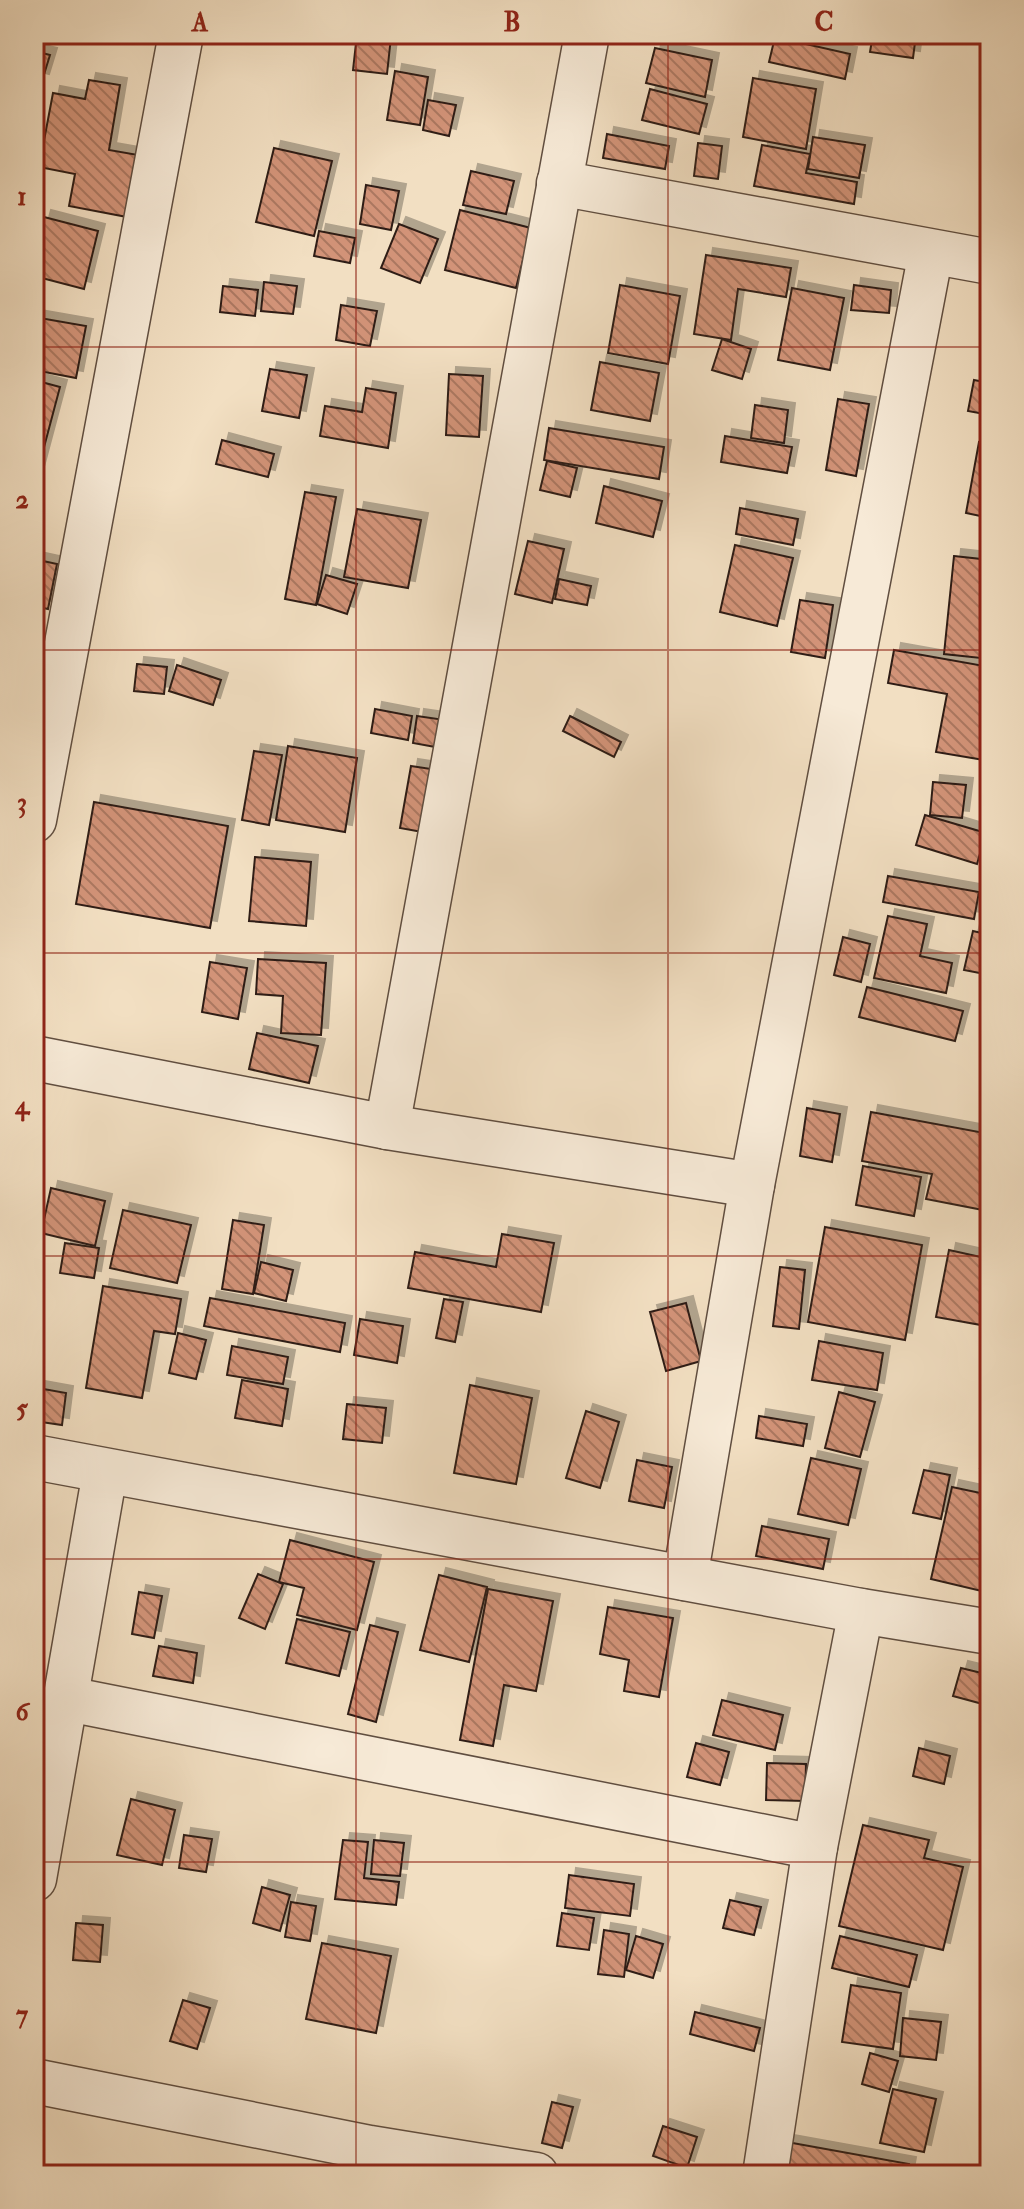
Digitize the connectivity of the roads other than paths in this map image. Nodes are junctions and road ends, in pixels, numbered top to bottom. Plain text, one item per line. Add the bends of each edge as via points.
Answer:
1 (181, 34) edge
2 (587, 34) edge
3 (559, 183) junction
4 (931, 252) junction
5 (990, 262) edge
6 (34, 820) edge
7 (34, 1058) edge
8 (387, 1127) junction
9 (752, 1185) junction
10 (34, 1457) edge
11 (105, 1472) junction
12 (685, 1578) junction
13 (861, 1611) junction
14 (990, 1632) edge
15 (68, 1699) junction
16 (815, 1847) junction
17 (34, 1879) edge
18 (34, 2081) edge
19 (367, 2162) edge
20 (536, 2175) edge
21 (765, 2175) edge

1 - 6 street
2 - 3 street
3 - 4 street
3 - 8 street
4 - 5 street
4 - 9 street
7 - 8 street
8 - 9 street
9 - 12 street
10 - 11 street
11 - 12 street
11 - 15 street
12 - 13 street
13 - 14 street
13 - 16 street
15 - 16 street
15 - 17 street
16 - 21 street
18 - 19 street
19 - 20 street

